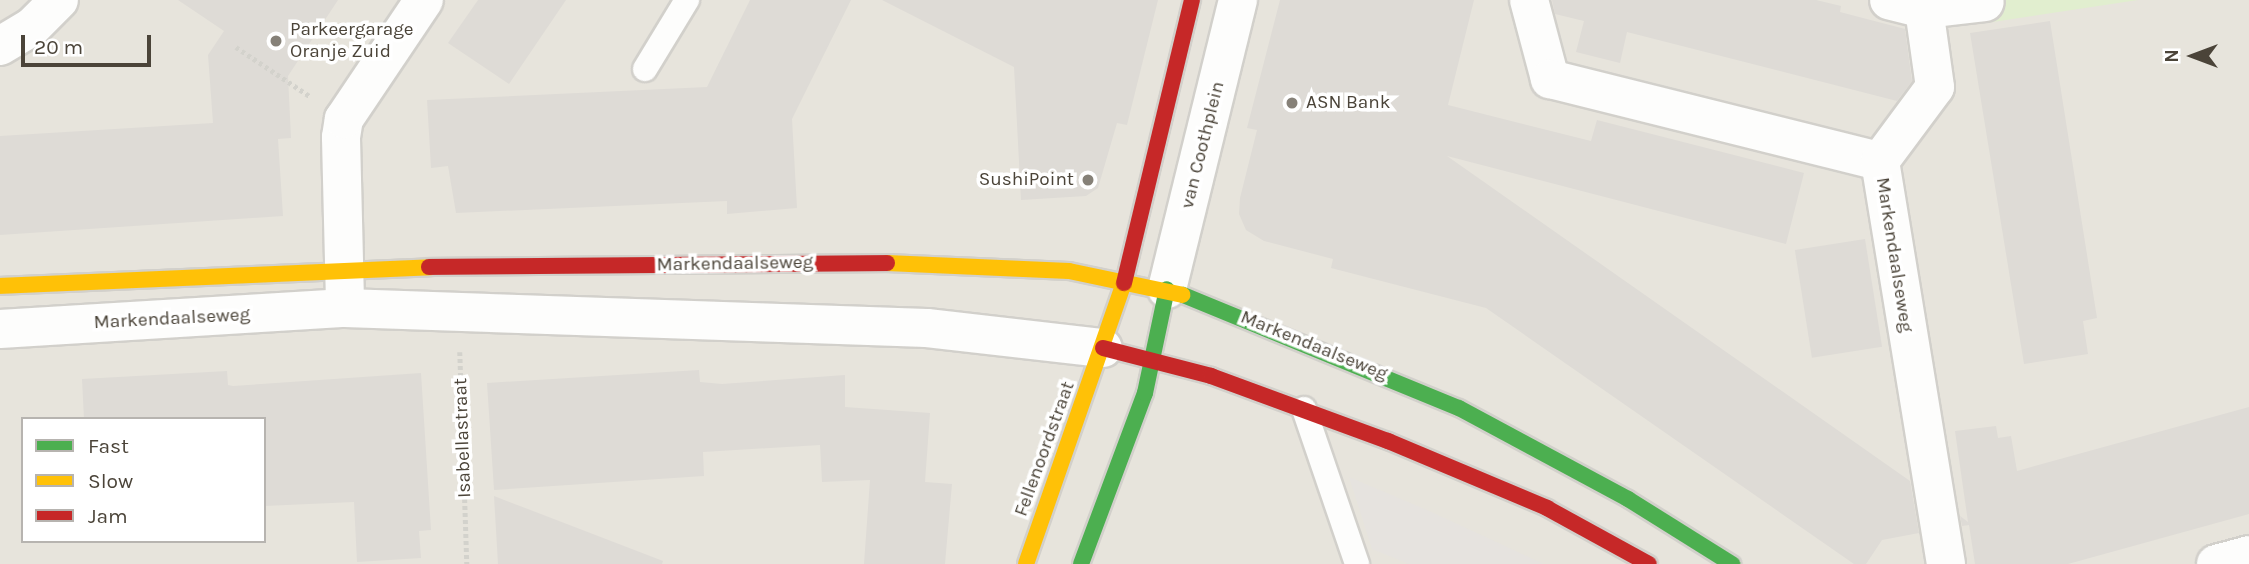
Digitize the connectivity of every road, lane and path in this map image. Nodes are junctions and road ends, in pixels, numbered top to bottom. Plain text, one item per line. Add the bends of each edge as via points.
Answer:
1 (59, 0) edge
2 (424, 0) edge
3 (687, 0) edge
4 (1192, 0) edge
5 (1238, 0) edge
6 (1529, 0) edge
7 (1984, 2) dead end
8 (1912, 3) edge
9 (0, 46) edge
10 (236, 47) dead end
11 (645, 69) dead end
12 (344, 119) junction
13 (1880, 161) junction
14 (343, 268) junction
15 (1125, 281) junction
16 (0, 286) edge
17 (1167, 289) junction
18 (345, 309) junction
19 (458, 313) junction
20 (0, 329) edge
21 (1103, 348) junction
22 (1153, 358) junction
23 (1459, 408) junction
24 (1304, 409) junction
25 (1437, 462) junction
26 (2249, 555) edge
27 (467, 564) edge
28 (1026, 564) edge
29 (1081, 564) edge
30 (1357, 564) edge
31 (1649, 564) edge
32 (1732, 564) edge
33 (1946, 564) edge
34 (2216, 564) edge

1 - 9 street via 32,27
2 - 12 street
3 - 11 lane
4 - 15 main road
5 - 17 street, van Coothplein
6 - 13 street, Markendaalseweg via 1550,79
7 - 8 street
8 - 13 street via 1936,87
10 - 12 path
12 - 14 street
13 - 33 street, Markendaalseweg
14 - 15 main road, Markendaalseweg via 940,262 1069,271
14 - 16 main road, Markendaalseweg
14 - 18 street
15 - 17 main road, Markendaalseweg
15 - 21 main road
17 - 22 main road
17 - 23 main road, Markendaalseweg
18 - 19 street, Markendaalseweg
18 - 20 street, Markendaalseweg
19 - 21 street, Markendaalseweg via 927,328
19 - 27 path, Isabellastraat
21 - 22 main road, Markendaalseweg
21 - 28 main road, Fellenoordstraat
22 - 24 main road, Markendaalseweg
22 - 29 main road via 1145,393
23 - 25 main road
23 - 32 main road, Markendaalseweg via 1628,499
24 - 25 main road, Markendaalseweg
24 - 30 lane
25 - 31 main road, Markendaalseweg via 1547,508
26 - 34 street

